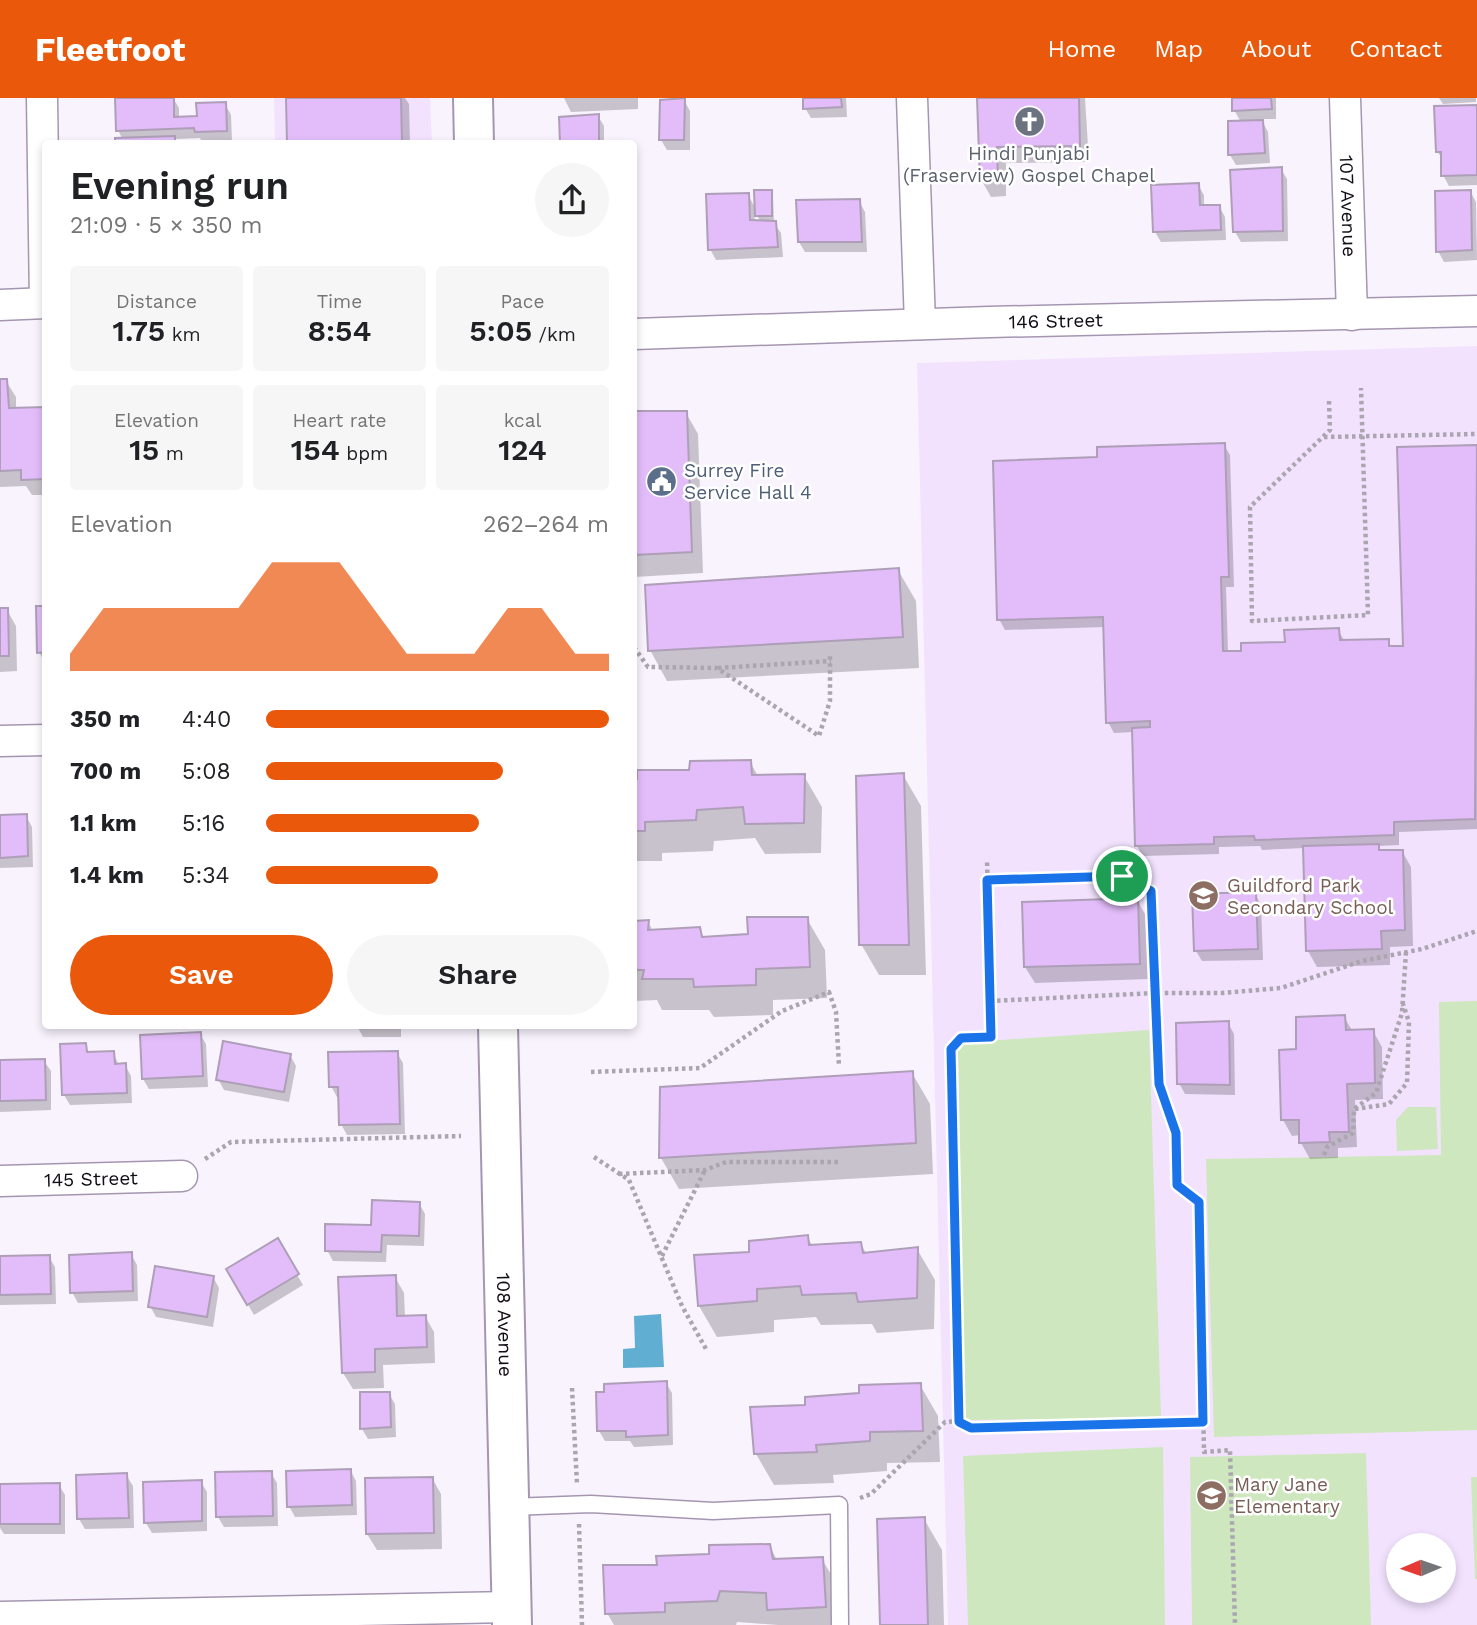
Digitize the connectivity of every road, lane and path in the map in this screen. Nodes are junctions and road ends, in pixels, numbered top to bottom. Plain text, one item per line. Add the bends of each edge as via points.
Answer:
1 (42, 98) edge
2 (473, 98) edge
3 (912, 98) edge
4 (1345, 98) edge
5 (43, 140) edge
6 (474, 140) edge
7 (42, 303) edge
8 (0, 305) edge
9 (1477, 311) edge
10 (1352, 315) junction
11 (920, 324) junction
12 (637, 334) edge
13 (1361, 388) dead end
14 (1329, 401) dead end
15 (1477, 435) edge
16 (1363, 436) junction
17 (1324, 438) junction
18 (637, 651) edge
19 (717, 668) junction
20 (42, 740) edge
21 (0, 741) edge
22 (986, 859) dead end
23 (987, 880) junction
24 (1477, 931) edge
25 (1406, 953) junction
26 (1155, 993) junction
27 (990, 1001) junction
28 (1403, 1002) junction
29 (498, 1029) edge
30 (839, 1066) dead end
31 (591, 1072) dead end
32 (1354, 1109) junction
33 (461, 1136) dead end
34 (1325, 1156) dead end
35 (594, 1157) dead end
36 (841, 1162) dead end
37 (705, 1170) junction
38 (618, 1174) junction
39 (182, 1176) joint
40 (0, 1181) edge
41 (661, 1257) junction
42 (706, 1349) dead end
43 (959, 1422) junction
44 (1203, 1422) junction
45 (839, 1505) junction
46 (510, 1507) junction
47 (512, 1616) edge
48 (0, 1617) edge
49 (841, 1625) edge
50 (1235, 1625) edge

1 - 5 street
2 - 6 main road
3 - 11 street
4 - 10 street, 107 Avenue
7 - 8 street
9 - 10 street, 146 Street
10 - 11 street, 146 Street
11 - 12 street, 146 Street
13 - 16 path
14 - 17 path via 1329,430
15 - 16 path
16 - 17 path
16 - 17 path via 1368,615 1252,621 1250,507
18 - 19 path via 648,667
19 - 19 path via 819,737 831,701 830,658
20 - 21 street
22 - 23 path
23 - 26 path via 1122,876 1151,891
23 - 27 path
24 - 25 path
25 - 26 path via 1362,961 1282,988
25 - 28 path
26 - 27 path
26 - 44 path via 1159,1084 1176,1133 1177,1185 1199,1202
27 - 43 path via 991,1037 961,1038 951,1049
28 - 32 path via 1376,1093
28 - 32 path via 1409,1022 1407,1083 1389,1104
29 - 46 main road, 108 Avenue
30 - 31 path via 836,1012 829,992 782,1011 701,1068
32 - 34 path via 1353,1133 1327,1147
33 - 39 path via 231,1142
35 - 38 path
36 - 37 path via 726,1163
37 - 38 path
37 - 41 path
38 - 41 path via 629,1180
39 - 40 street, 145 Street
41 - 42 path
43 - 44 path via 971,1428
43 - 45 path via 945,1422 871,1494
44 - 50 path via 1204,1452 1230,1450
45 - 46 lane via 713,1511 591,1504
45 - 49 lane
46 - 47 main road, 108 Avenue
47 - 48 street

